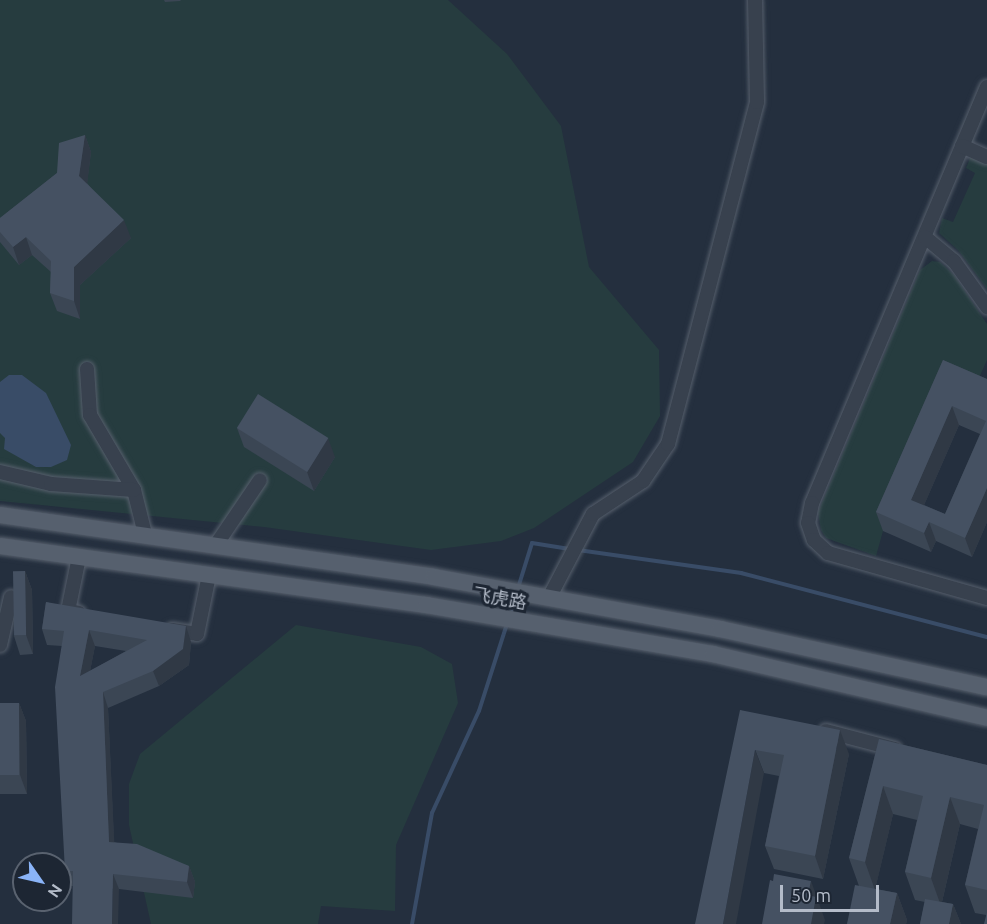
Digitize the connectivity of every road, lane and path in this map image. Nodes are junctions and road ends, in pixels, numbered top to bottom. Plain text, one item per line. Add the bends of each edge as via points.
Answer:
1 (755, 0) edge
2 (987, 87) edge
3 (962, 146) junction
4 (987, 157) edge
5 (925, 237) junction
6 (987, 307) edge
7 (87, 369) dead end
8 (0, 472) edge
9 (260, 480) dead end
10 (134, 490) junction
11 (0, 515) edge
12 (146, 534) junction
13 (216, 544) junction
14 (0, 546) edge
15 (79, 557) junction
16 (209, 575) junction
17 (11, 597) edge
18 (549, 598) junction
19 (987, 598) edge
20 (91, 615) edge
21 (162, 628) edge
22 (0, 645) edge
23 (987, 687) edge
24 (987, 718) edge
25 (816, 729) edge
26 (907, 752) edge

1 - 18 street via 757,102 668,444 643,481 592,514
2 - 3 street
3 - 4 street
3 - 5 street
5 - 6 street via 954,261
5 - 19 street via 812,503 808,523 814,540 828,552
7 - 10 street via 90,415
8 - 10 street via 60,485
9 - 13 street
10 - 12 street
11 - 12 main road, 飞虎路
12 - 13 main road, 飞虎路
13 - 18 main road, 飞虎路
14 - 15 main road, 飞虎路
15 - 16 main road, 飞虎路
15 - 20 street via 68,611
16 - 21 street via 197,634
16 - 24 main road, 飞虎路 via 713,654
17 - 22 street
18 - 23 main road, 飞虎路 via 720,629
25 - 26 street

